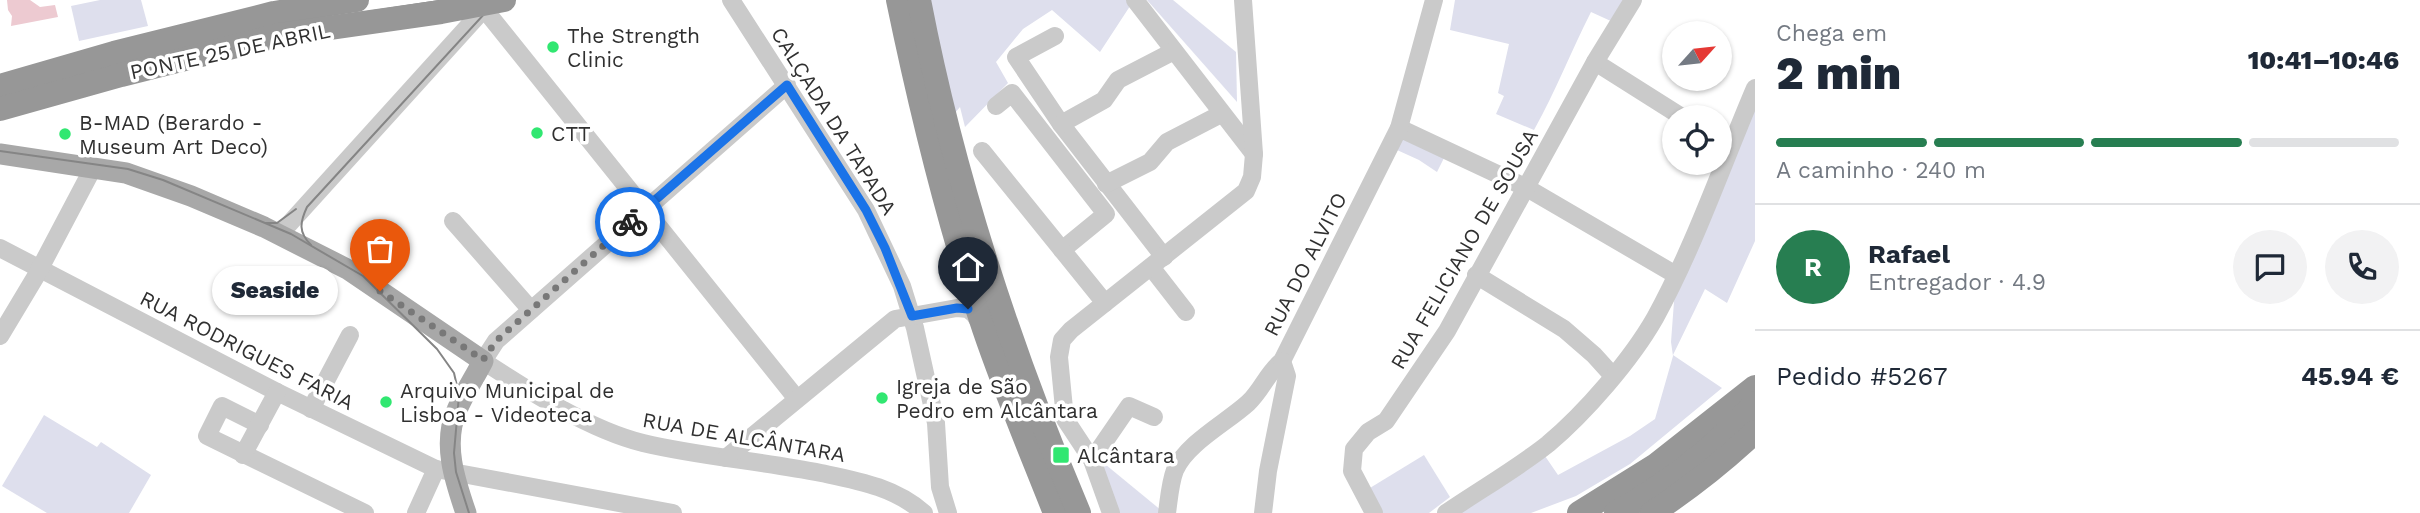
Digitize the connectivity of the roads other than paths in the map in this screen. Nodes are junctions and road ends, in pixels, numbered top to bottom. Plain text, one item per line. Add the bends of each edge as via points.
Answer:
1 (357, 0) edge
2 (731, 0) edge
3 (898, 0) edge
4 (919, 0) edge
5 (1135, 0) edge
6 (1243, 0) edge
7 (1434, 0) edge
8 (1633, 0) edge
9 (489, 2) edge
10 (1055, 36) dead end
11 (1174, 51) junction
12 (1595, 62) junction
13 (787, 85) junction
14 (0, 86) edge
15 (1755, 88) edge
16 (1663, 105) edge
17 (996, 106) dead end
18 (0, 109) edge
19 (1221, 114) junction
20 (1061, 124) junction
21 (1399, 128) junction
22 (1732, 133) edge
23 (982, 150) dead end
24 (0, 154) edge
25 (1254, 154) junction
26 (93, 168) junction
27 (1714, 175) edge
28 (1106, 184) junction
29 (1527, 188) junction
30 (645, 209) junction
31 (453, 221) dead end
32 (280, 234) junction
33 (0, 248) edge
34 (1062, 250) junction
35 (1158, 262) junction
36 (39, 270) junction
37 (1476, 275) junction
38 (1676, 275) junction
39 (1105, 303) junction
40 (531, 310) junction
41 (1186, 313) dead end
42 (912, 316) junction
43 (984, 328) junction
44 (350, 335) dead end
45 (0, 336) edge
46 (483, 360) junction
47 (1282, 361) junction
48 (1613, 376) junction
49 (1755, 387) edge
50 (277, 392) junction
51 (797, 399) junction
52 (1755, 403) edge
53 (311, 409) junction
54 (1154, 417) dead end
55 (260, 425) junction
56 (1755, 432) edge
57 (243, 455) junction
58 (726, 458) junction
59 (1092, 460) junction
60 (444, 470) junction
61 (365, 513) edge
62 (416, 513) edge
63 (466, 513) edge
64 (673, 513) edge
65 (924, 513) edge
66 (948, 513) edge
67 (1055, 513) edge
68 (1079, 513) edge
69 (1111, 513) edge
70 (1167, 513) edge
71 (1263, 513) edge
72 (1374, 513) edge
73 (1446, 513) edge
74 (1579, 513) edge
75 (1616, 513) edge
76 (1652, 513) edge

1 - 14 highway, PONTE 25 DE ABRIL via 274,13
2 - 13 street, CALÇADA DA TAPADA
3 - 43 highway via 918,98
4 - 68 highway via 957,169 996,295
5 - 11 street
6 - 25 street
7 - 21 street, RUA DO ALVITO
8 - 12 street, RUA FELICIANO DE SOUSA
9 - 18 highway, PONTE 25 DE ABRIL, bridge via 280,35
9 - 30 street
9 - 32 street
10 - 20 street via 1016,57
11 - 19 street
11 - 20 street via 1118,80 1104,100
12 - 16 street
12 - 29 street, RUA FELICIANO DE SOUSA
13 - 30 street
13 - 42 street, CALÇADA DA TAPADA via 866,210
15 - 22 street
17 - 34 street via 1012,93 1106,214
19 - 25 street
19 - 28 street via 1167,142 1150,162
20 - 28 street
21 - 29 street
21 - 47 street, RUA DO ALVITO
23 - 34 street
24 - 26 main road
25 - 35 street via 1246,191
26 - 32 main road via 126,173
26 - 36 street
27 - 38 street
28 - 35 street
29 - 37 street, RUA FELICIANO DE SOUSA
29 - 38 street
30 - 40 street
30 - 51 street
31 - 40 street
32 - 46 main road via 349,270
33 - 36 street, RUA RODRIGUES FARIA
34 - 39 street
35 - 39 street
35 - 41 street
36 - 45 street
36 - 50 street, RUA RODRIGUES FARIA
37 - 48 street via 1564,329
37 - 72 street, RUA FELICIANO DE SOUSA via 1408,392 1386,421 1368,432 1354,449 1352,471
38 - 48 street via 1653,321
39 - 59 street via 1062,340 1059,356 1065,419
40 - 46 street via 496,341
42 - 43 street via 968,309
42 - 51 street via 895,319
42 - 66 street, CALÇADA DA TAPADA via 936,423 940,488
43 - 67 highway
44 - 53 street
46 - 58 street, RUA DE ALCÂNTARA via 558,406 630,439
46 - 60 main road via 455,402
47 - 70 street, RUA DO ALVITO via 1270,370 1246,405 1180,460
47 - 71 street via 1287,376
48 - 73 street via 1547,444
49 - 74 highway via 1656,465
50 - 53 street, RUA RODRIGUES FARIA
50 - 55 street
51 - 58 street
52 - 75 highway via 1666,481
53 - 60 street, RUA RODRIGUES FARIA
54 - 59 street via 1129,407
55 - 57 street
55 - 57 street via 222,406 207,436
56 - 76 highway
57 - 61 street
58 - 65 street, RUA DE ALCÂNTARA via 868,483 895,493
59 - 69 street
60 - 62 street
60 - 63 main road
60 - 64 street, RUA RODRIGUES FARIA

